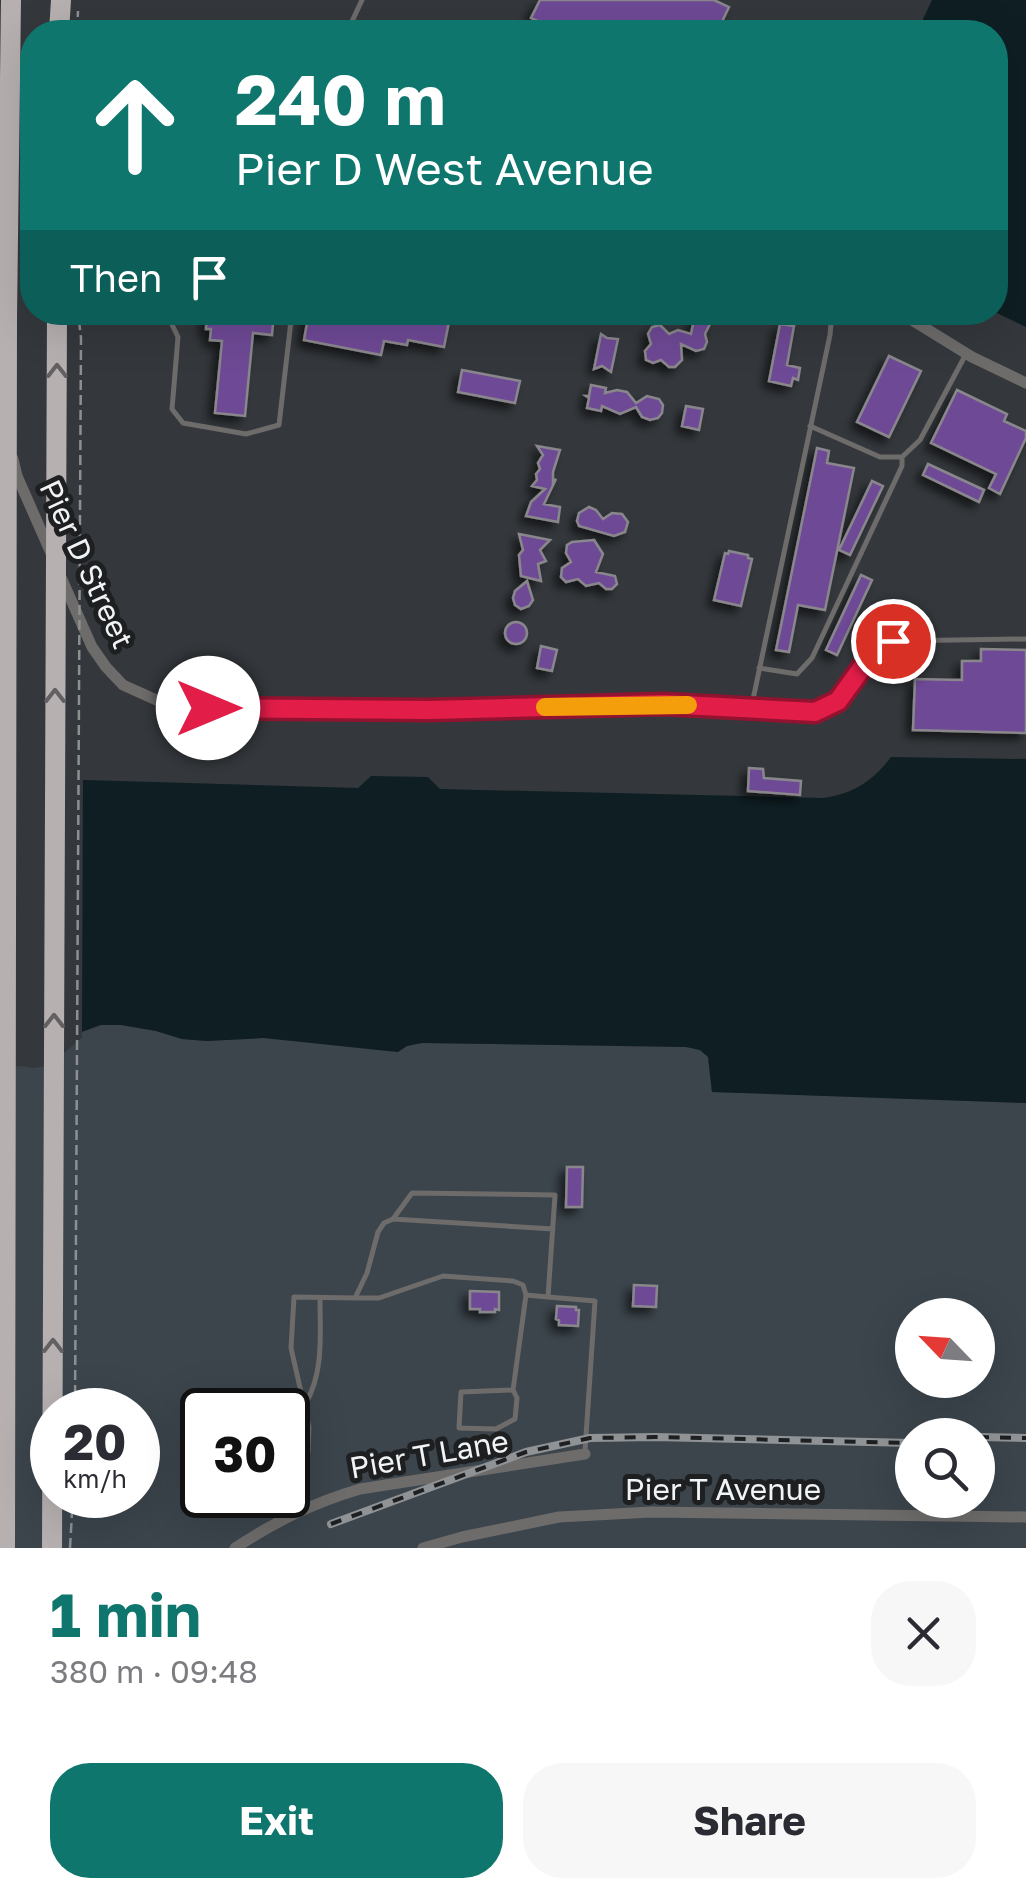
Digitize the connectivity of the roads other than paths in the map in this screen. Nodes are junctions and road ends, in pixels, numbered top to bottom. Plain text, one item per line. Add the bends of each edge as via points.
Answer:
1 (10, 0) edge
2 (57, 325) edge
3 (172, 325) edge
4 (291, 325) edge
5 (831, 325) edge
6 (919, 325) edge
7 (966, 354) junction
8 (1026, 383) edge
9 (0, 396) edge
10 (810, 426) junction
11 (902, 457) junction
12 (1026, 639) edge
13 (759, 668) junction
14 (664, 704) joint
15 (751, 708) junction
16 (393, 1218) junction
17 (553, 1229) junction
18 (526, 1296) junction
19 (548, 1297) junction
20 (320, 1298) junction
21 (355, 1298) junction
22 (301, 1388) edge
23 (513, 1390) junction
24 (310, 1397) edge
25 (585, 1454) joint
26 (310, 1506) edge
27 (1026, 1517) edge
28 (283, 1518) edge
29 (4, 1548) edge
30 (52, 1548) edge
31 (235, 1548) edge
32 (423, 1548) edge

1 - 29 highway, bridge
30 -> 2 highway, bridge
3 - 4 lane via 178,337 172,409 184,423 246,434 279,426
5 - 10 lane
6 - 7 street
7 - 8 street
7 - 11 lane via 920,440
9 - 14 street, Pier D Street via 17,476 92,648 124,685 142,695 208,708
10 - 11 lane via 880,457
10 - 13 lane
11 - 13 lane via 812,658 797,674
12 - 15 lane via 893,641 872,654 838,701 815,712
13 - 15 lane
14 - 15 lane
16 - 17 lane
16 - 17 lane via 412,1193 555,1195
16 - 21 lane via 378,1232
17 - 19 lane
18 - 19 lane
18 - 21 lane via 513,1281 443,1276 379,1298
18 - 23 lane
19 - 25 lane via 595,1301
20 - 21 lane
20 - 22 lane via 294,1298 291,1348
20 - 24 lane via 320,1366
23 - 23 lane via 461,1392 460,1428 496,1429 515,1419
25 - 26 street, Pier T Lane via 360,1490
27 - 32 street, Pier T Avenue via 652,1512 559,1517
28 - 31 street, Pier T Lane

